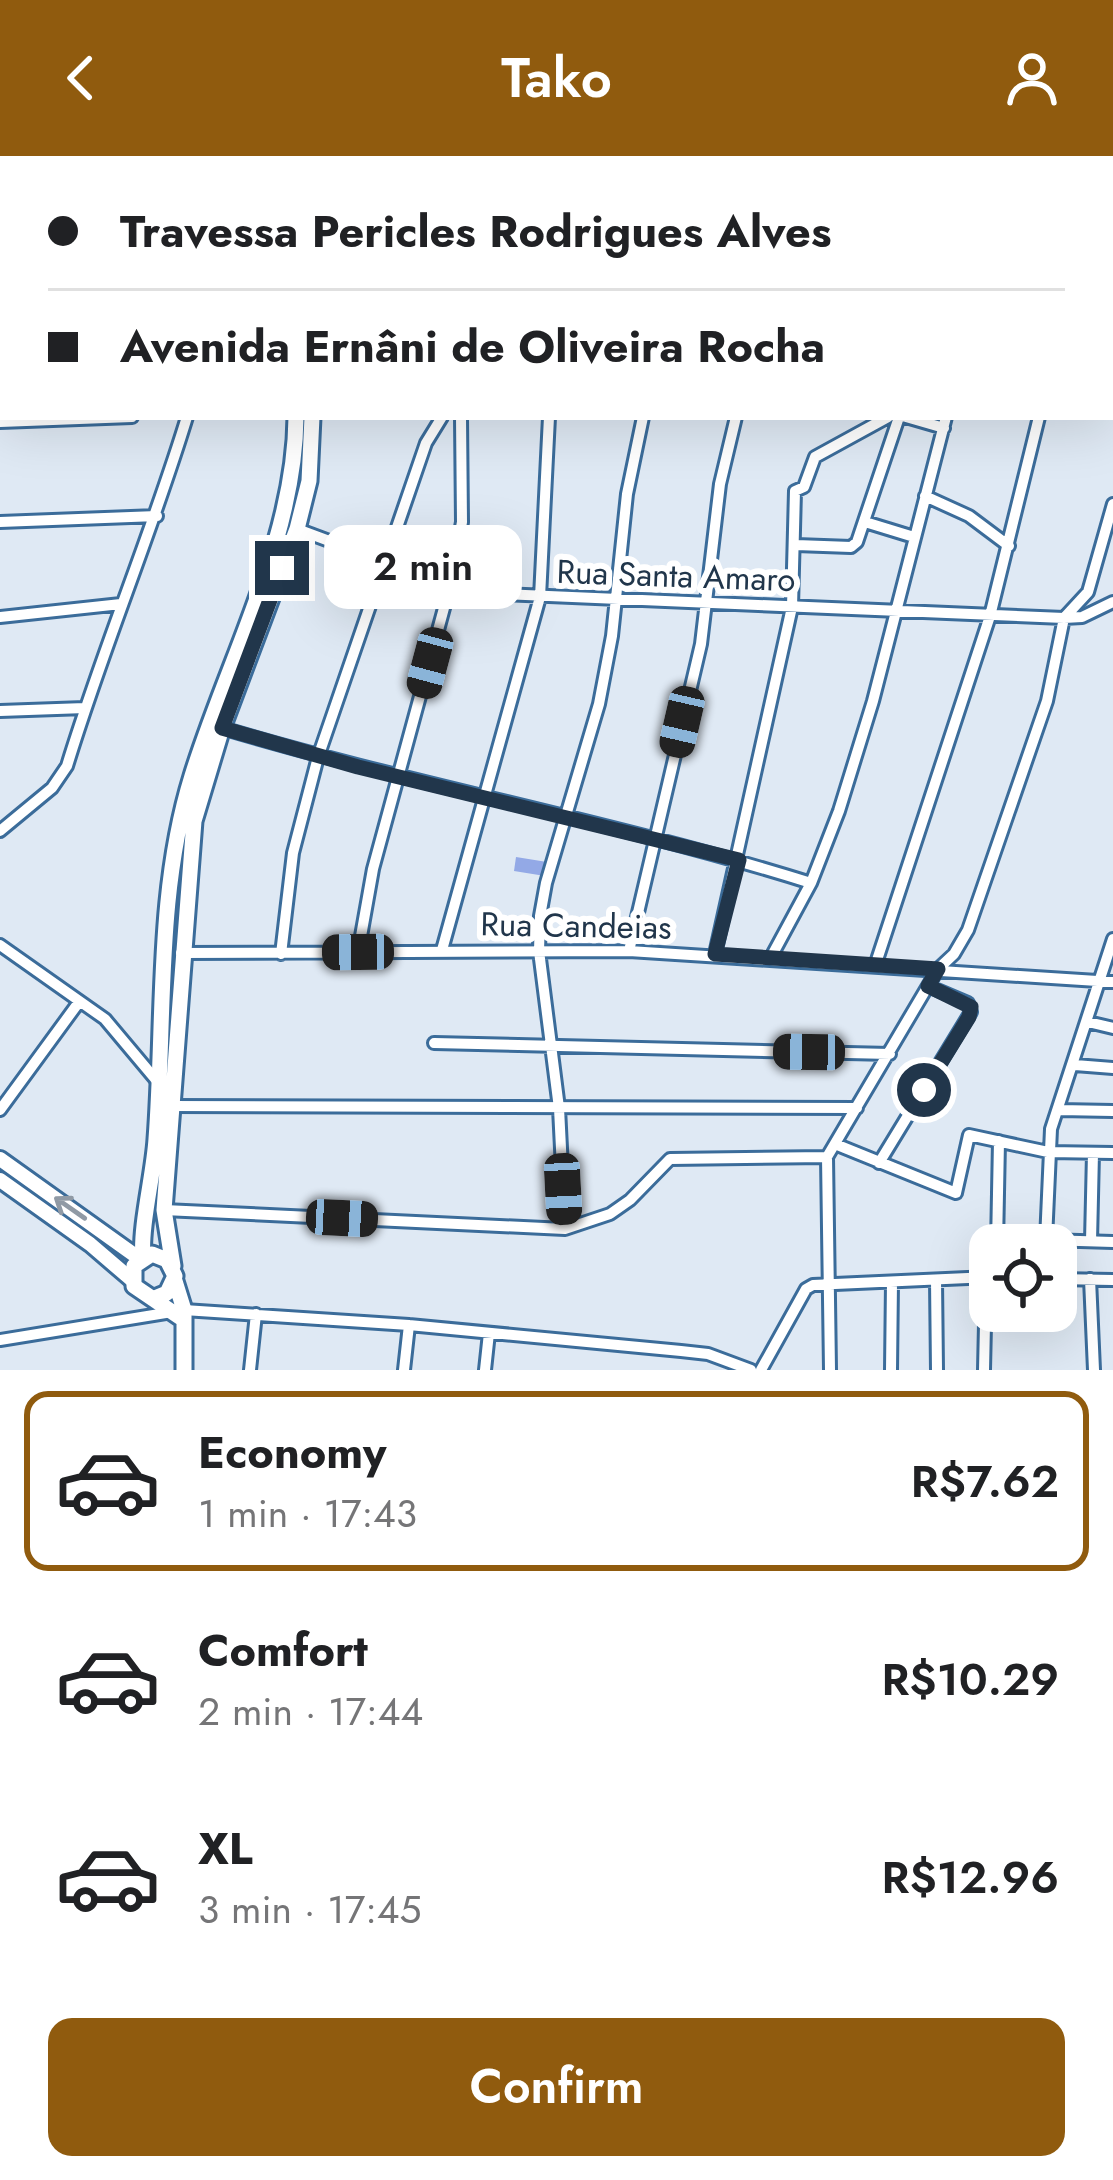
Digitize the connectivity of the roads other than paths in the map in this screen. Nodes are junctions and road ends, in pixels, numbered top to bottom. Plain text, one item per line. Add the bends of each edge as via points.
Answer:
1 (53, 420) edge
2 (187, 420) edge
3 (296, 420) edge
4 (312, 420) edge
5 (440, 420) edge
6 (460, 420) edge
7 (549, 420) edge
8 (642, 420) edge
9 (735, 420) edge
10 (883, 420) edge
11 (901, 420) edge
12 (1038, 420) edge
13 (0, 422) edge
14 (945, 423) edge
15 (925, 496) junction
16 (1113, 504) edge
17 (157, 516) junction
18 (0, 522) edge
19 (865, 522) junction
20 (297, 529) junction
21 (914, 537) junction
22 (796, 545) junction
23 (1009, 546) junction
24 (384, 564) junction
25 (450, 586) junction
26 (540, 597) junction
27 (617, 598) junction
28 (706, 602) junction
29 (1113, 602) edge
30 (121, 604) junction
31 (792, 607) junction
32 (896, 610) junction
33 (990, 616) junction
34 (0, 617) edge
35 (1064, 618) junction
36 (85, 708) junction
37 (0, 711) edge
38 (222, 728) junction
39 (318, 757) junction
40 (399, 777) junction
41 (482, 798) junction
42 (568, 816) junction
43 (0, 831) edge
44 (656, 838) junction
45 (739, 860) junction
46 (811, 884) junction
47 (1113, 939) edge
48 (4, 948) edge
49 (442, 950) junction
50 (539, 951) junction
51 (628, 951) junction
52 (358, 952) junction
53 (181, 953) junction
54 (281, 954) junction
55 (715, 954) junction
56 (770, 959) junction
57 (0, 963) edge
58 (875, 966) junction
59 (938, 969) junction
60 (1107, 981) edge
61 (928, 986) junction
62 (79, 1002) junction
63 (1088, 1022) junction
64 (1113, 1028) edge
65 (434, 1043) dead end
66 (551, 1046) junction
67 (890, 1054) junction
68 (1075, 1065) junction
69 (1113, 1068) edge
70 (158, 1082) junction
71 (170, 1106) junction
72 (560, 1108) junction
73 (857, 1108) junction
74 (1059, 1110) junction
75 (0, 1111) edge
76 (1113, 1111) edge
77 (999, 1141) junction
78 (835, 1144) junction
79 (1048, 1152) junction
80 (1093, 1153) junction
81 (1113, 1154) edge
82 (827, 1157) junction
83 (0, 1159) edge
84 (879, 1162) junction
85 (0, 1180) edge
86 (164, 1210) junction
87 (1001, 1224) edge
88 (1046, 1224) edge
89 (565, 1229) junction
90 (1077, 1241) edge
91 (1091, 1241) junction
92 (1113, 1242) edge
93 (142, 1258) junction
94 (174, 1274) junction
95 (969, 1278) edge
96 (1077, 1279) edge
97 (1090, 1279) junction
98 (132, 1280) junction
99 (936, 1280) junction
100 (1113, 1280) edge
101 (892, 1282) junction
102 (827, 1283) junction
103 (155, 1298) junction
104 (181, 1314) junction
105 (256, 1314) junction
106 (409, 1325) junction
107 (986, 1332) edge
108 (490, 1333) junction
109 (0, 1340) edge
110 (184, 1370) edge
111 (250, 1370) edge
112 (404, 1370) edge
113 (485, 1370) edge
114 (751, 1370) edge
115 (761, 1370) edge
116 (830, 1370) edge
117 (891, 1370) edge
118 (938, 1370) edge
119 (984, 1370) edge
120 (1094, 1370) edge

1 - 13 street
2 - 17 street
3 - 70 main road via 282,521 180,815
4 - 20 main road
5 - 24 street
6 - 25 street via 462,522
7 - 26 street
8 - 27 street
9 - 28 street
10 - 22 street via 815,457 795,491
11 - 19 street
12 - 23 street
14 - 15 street
15 - 21 street
15 - 23 street
16 - 35 street via 1088,592
17 - 18 street
17 - 30 street
19 - 21 street
19 - 22 street via 854,546
20 - 24 street, Rua Santa Amaro
20 - 38 main road
21 - 32 street
22 - 31 street
23 - 33 street
24 - 25 street, Rua Santa Amaro
24 - 39 street
25 - 26 street, Rua Santa Amaro
25 - 40 street
26 - 27 street, Rua Santa Amaro
26 - 41 street
27 - 28 street, Rua Santa Amaro
27 - 42 street
28 - 31 street, Rua Santa Amaro
28 - 44 street
29 - 35 street, Rua Santa Amaro
30 - 34 street
30 - 36 street
31 - 32 street, Rua Santa Amaro
31 - 45 street
32 - 33 street, Rua Santa Amaro
32 - 46 street
33 - 35 street, Rua Santa Amaro
33 - 58 street
35 - 59 street via 1047,701 986,882 968,929
36 - 37 street
36 - 43 street via 52,788
38 - 39 street
38 - 53 main road via 194,821
39 - 40 street
39 - 54 street via 293,853
40 - 41 street
40 - 52 street
41 - 42 street
41 - 49 street
42 - 44 street
42 - 50 street via 546,883
44 - 45 street
44 - 51 street
45 - 46 street
45 - 55 street
46 - 56 street
47 - 60 street
48 - 57 street
48 - 62 street
49 - 50 street, Rua Candeias
49 - 52 street, Rua Candeias
50 - 51 street, Rua Candeias
50 - 66 street
51 - 55 street, Rua Candeias
52 - 54 street, Rua Candeias
53 - 54 street, Rua Candeias
53 - 71 main road
55 - 56 street, Rua Candeias
56 - 58 street, Rua Candeias
58 - 59 street, Rua Candeias
59 - 60 street, Rua Candeias
59 - 61 street
60 - 63 street
61 - 67 street
61 - 84 street via 968,1003 971,1012
62 - 70 street via 122,1036
62 - 75 street
63 - 64 street
63 - 68 street
65 - 66 street
66 - 67 street
66 - 72 street
67 - 73 street
68 - 69 street
68 - 74 street
70 - 93 main road
71 - 72 street
71 - 86 main road
72 - 73 street
72 - 89 street
73 - 78 street
74 - 76 street
74 - 79 street
77 - 79 street
77 - 84 street via 969,1135 956,1193
77 - 87 street
78 - 82 street
78 - 84 street
79 - 80 street
79 - 88 street
80 - 81 street
80 - 91 street
82 - 89 street via 670,1159 610,1214
82 - 102 street
93 -> 83 street
85 - 98 street
86 - 89 street
86 - 94 main road
90 - 91 street
91 - 92 street
93 - 94 main road via 160,1256
93 - 98 main road
94 - 103 main road
94 - 104 main road
95 - 99 street
96 - 97 street
97 - 100 street
97 - 120 street
98 - 103 main road
99 - 101 street
99 - 118 street
101 - 102 street
101 - 117 street
102 - 115 street via 806,1289
102 - 116 street
103 - 104 main road
104 - 105 street
104 - 109 street
104 - 110 main road
105 - 106 street
105 - 111 street
106 - 108 street
106 - 112 street
107 - 119 street
108 - 113 street
108 - 114 street via 695,1352

